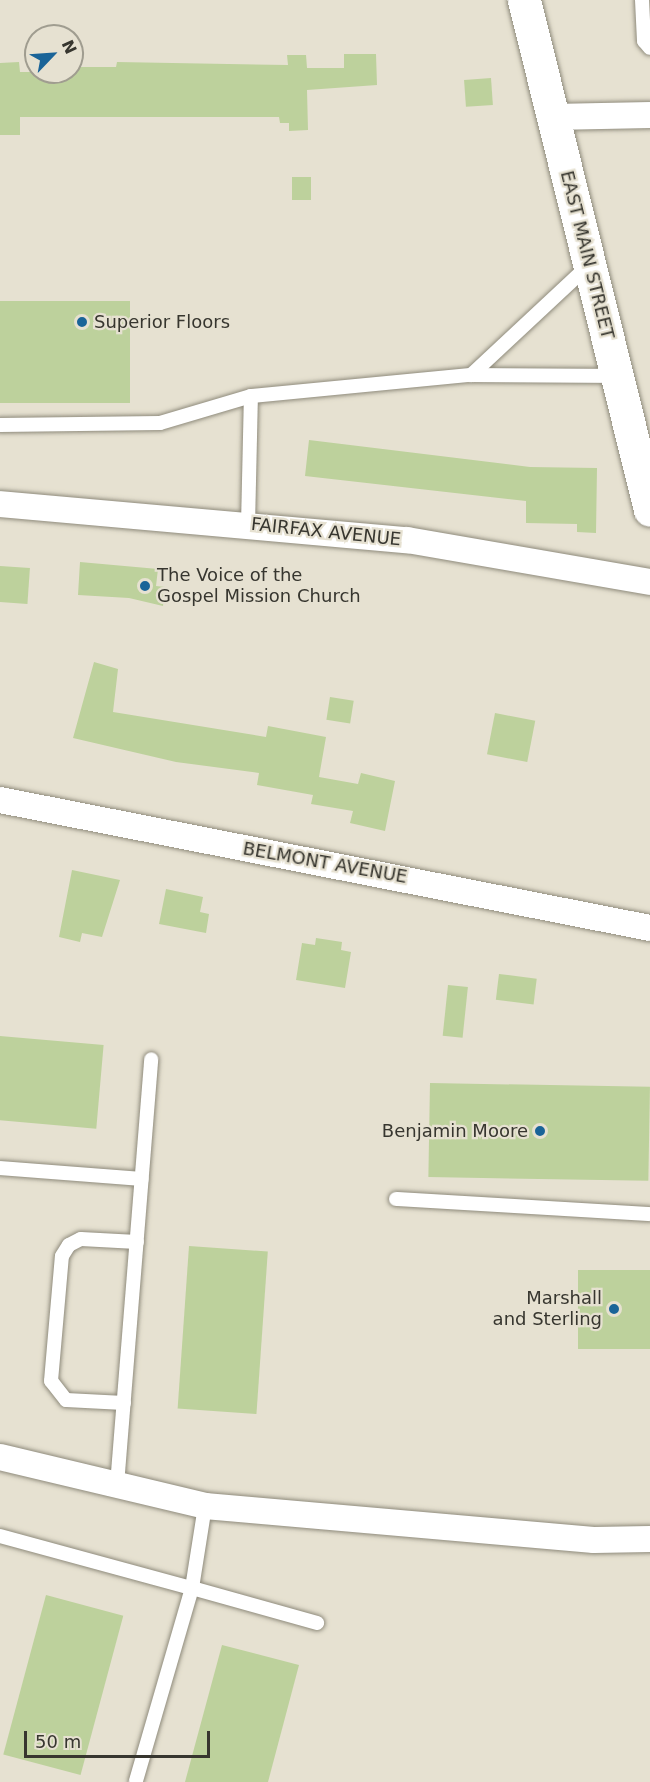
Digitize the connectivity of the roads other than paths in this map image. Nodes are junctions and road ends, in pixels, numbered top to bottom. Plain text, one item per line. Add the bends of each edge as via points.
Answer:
1 (524, 0) edge
2 (642, 0) edge
3 (650, 48) edge
4 (650, 115) edge
5 (553, 117) junction
6 (590, 264) junction
7 (471, 375) junction
8 (618, 376) junction
9 (251, 396) junction
10 (0, 425) edge
11 (0, 504) edge
12 (650, 510) edge
13 (248, 525) junction
14 (650, 582) edge
15 (0, 800) edge
16 (650, 928) edge
17 (151, 1059) dead end
18 (0, 1168) edge
19 (142, 1179) junction
20 (396, 1199) dead end
21 (650, 1214) edge
22 (137, 1242) junction
23 (124, 1404) junction
24 (0, 1457) edge
25 (117, 1485) junction
26 (205, 1506) junction
27 (0, 1536) edge
28 (650, 1539) edge
29 (192, 1587) junction
30 (317, 1623) dead end
31 (136, 1781) edge

1 - 5 main road, EAST MAIN STREET
2 - 3 lane via 644,41
4 - 5 street
5 - 6 main road, EAST MAIN STREET
6 - 7 lane
6 - 8 main road, EAST MAIN STREET
7 - 8 lane
7 - 9 lane
8 - 12 main road, EAST MAIN STREET
9 - 10 lane via 160,423
9 - 13 lane
11 - 13 street, FAIRFAX AVENUE
13 - 14 street, FAIRFAX AVENUE via 407,540
15 - 16 street, BELMONT AVENUE
17 - 19 lane
18 - 19 lane
19 - 22 lane
20 - 21 lane
22 - 23 lane
22 - 23 lane via 81,1239 69,1245 62,1256 51,1381 66,1400
23 - 25 lane
24 - 25 street
25 - 26 street
26 - 28 street via 594,1540
26 - 29 lane
27 - 29 lane
29 - 30 lane
29 - 31 lane

